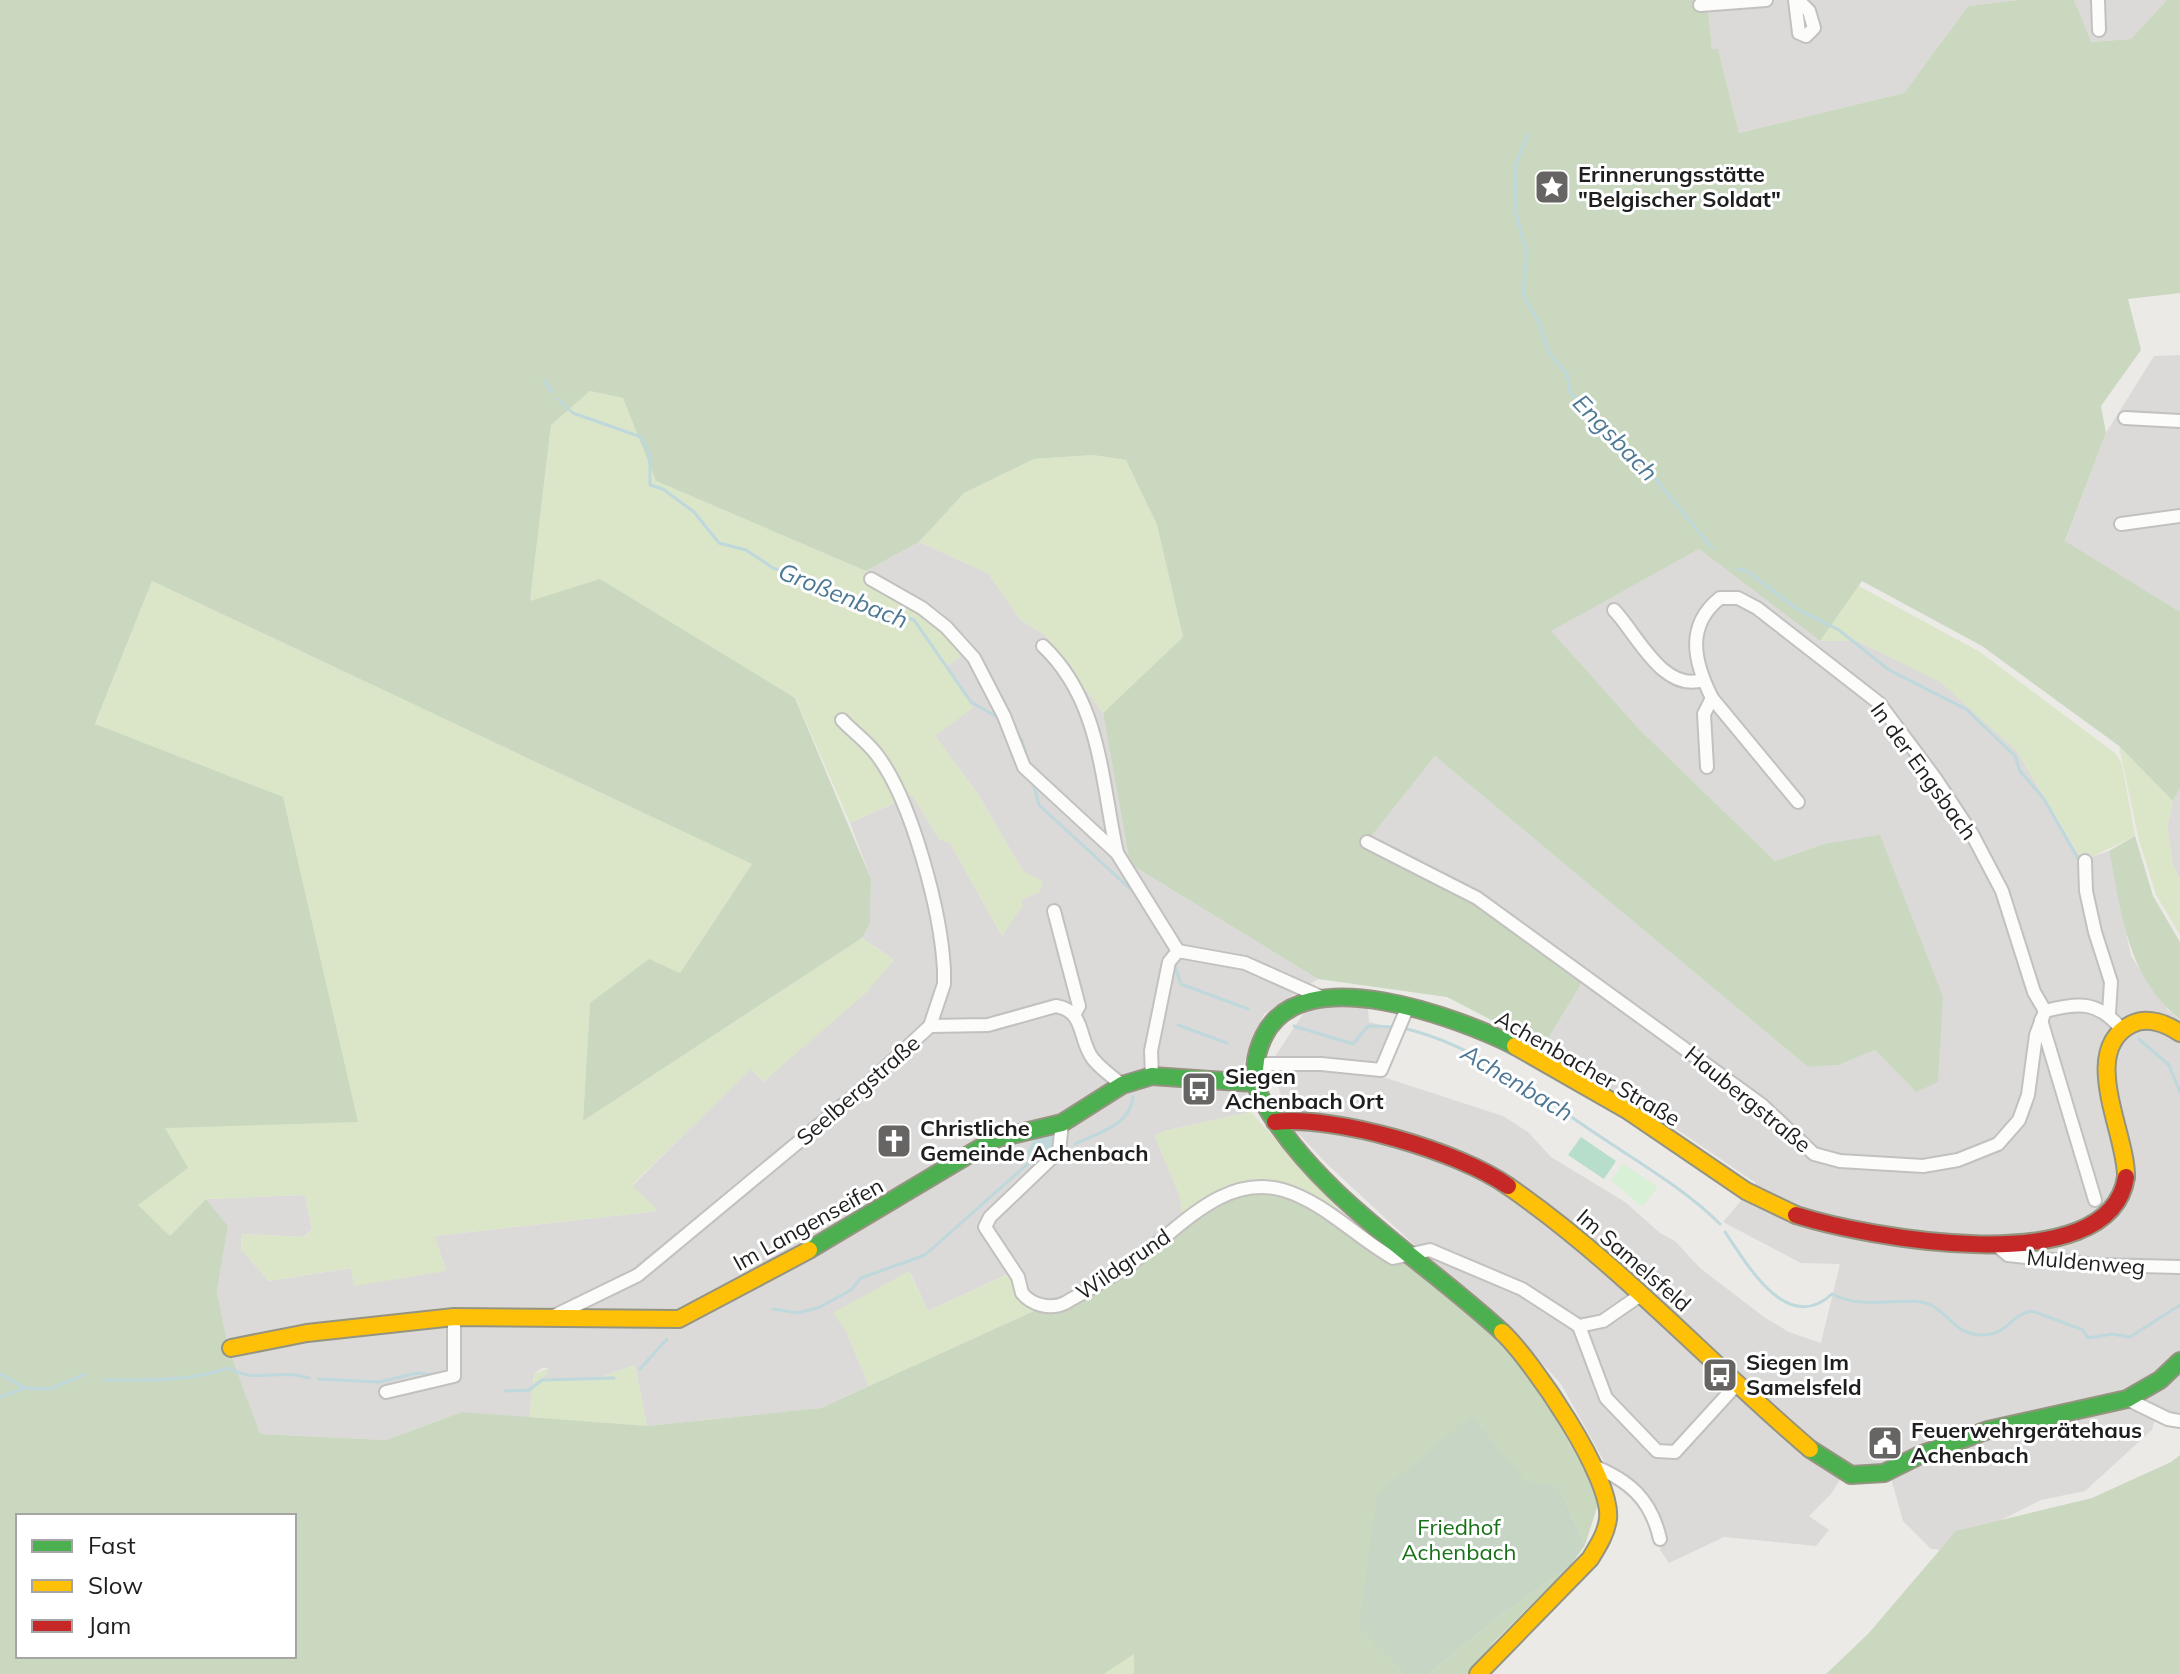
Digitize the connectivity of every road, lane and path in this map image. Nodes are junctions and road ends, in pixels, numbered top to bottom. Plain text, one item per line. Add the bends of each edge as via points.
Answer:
1 (1766, 0) edge
2 (2098, 0) edge
3 (1700, 5) dead end
4 (2099, 30) dead end
5 (2125, 418) dead end
6 (2180, 421) edge
7 (2180, 516) edge
8 (2121, 524) dead end
9 (871, 579) dead end
10 (1614, 610) dead end
11 (1043, 646) dead end
12 (1703, 680) junction
13 (1712, 698) junction
14 (842, 720) dead end
15 (1707, 767) dead end
16 (1798, 802) dead end
17 (1367, 842) dead end
18 (1117, 853) junction
19 (2085, 861) dead end
20 (1054, 911) dead end
21 (1178, 951) junction
22 (1321, 997) junction
23 (1408, 1006) junction
24 (1075, 1013) junction
25 (2109, 1013) junction
26 (2043, 1015) junction
27 (930, 1026) junction
28 (2122, 1030) junction
29 (2180, 1033) edge
30 (1255, 1064) junction
31 (1152, 1076) junction
32 (1254, 1083) junction
33 (1122, 1085) junction
34 (1275, 1122) junction
35 (1062, 1123) junction
36 (2095, 1200) dead end
37 (1996, 1245) junction
38 (1410, 1256) junction
39 (2180, 1267) edge
40 (1642, 1294) junction
41 (454, 1317) junction
42 (551, 1318) junction
43 (1579, 1326) junction
44 (231, 1348) dead end
45 (2180, 1361) edge
46 (1738, 1383) junction
47 (386, 1392) dead end
48 (2127, 1399) junction
49 (2180, 1421) edge
50 (1591, 1465) junction
51 (1660, 1539) dead end
52 (1478, 1674) edge

1 - 3 street
2 - 4 street
5 - 6 street
7 - 8 street
9 - 18 street via 922,608 958,639 974,658 1024,767
10 - 12 street via 1672,677 1690,684
11 - 18 street via 1057,658 1084,703 1100,748
12 - 13 street, In der Engsbach
12 - 26 street, In der Engsbach via 1697,628 1704,610 1720,598 1738,598 1879,703 1972,834 2002,891
13 - 15 street via 1704,714
13 - 16 street, In der Engsbach
14 - 27 street, Seelbergstraße via 878,755 895,785 925,868 944,970
17 - 26 street, Haubergstraße via 1477,898 1762,1105 1814,1154 1840,1161 1923,1166 1958,1160 1998,1144 2023,1107
18 - 21 street
19 - 25 street via 2086,891 2111,982
20 - 24 street via 1079,1006
21 - 22 street via 1245,963
21 - 31 street via 1166,976 1151,1051
22 - 23 street, Achenbacher Straße
22 - 30 street via 1301,1002 1273,1022
23 - 30 street via 1381,1070
23 - 37 street, Achenbacher Straße via 1446,1016 1518,1049 1648,1124 1780,1210 1862,1231
24 - 27 street via 1056,1006 988,1025
24 - 33 street via 1092,1058
25 - 26 street via 2076,1004
25 - 28 street
26 - 36 street, In der Engsbach
27 - 42 street, Seelbergstraße via 860,1091 638,1275
28 - 29 street via 2154,1021
28 - 37 street, Achenbacher Straße via 2107,1064 2126,1166 2115,1207 2102,1220 2055,1238
30 - 32 street
31 - 32 street, Im Langenseifen
31 - 33 street, Im Langenseifen
32 - 34 street
33 - 35 street, Im Langenseifen
34 - 38 street via 1331,1184
34 - 40 street, Im Samelsfeld via 1302,1119 1417,1145 1468,1163 1546,1212
35 - 38 street, Wildgrund via 1059,1151 985,1227 1018,1277 1022,1293 1038,1304 1056,1308 1065,1303 1132,1262 1208,1204 1244,1188 1282,1190 1311,1202 1393,1258
35 - 42 street, Im Langenseifen via 995,1139 853,1227 679,1319
37 - 39 street, Muldenweg via 2008,1255
38 - 43 street via 1430,1250 1522,1289
38 - 50 street via 1485,1313 1520,1349
40 - 43 street via 1603,1321
40 - 46 street, Im Samelsfeld
41 - 42 street, Im Langenseifen
41 - 44 street, Im Langenseifen via 307,1333
41 - 47 street via 454,1376
43 - 46 street via 1606,1398 1657,1451 1675,1452
45 - 48 street, Im Samelsfeld
46 - 48 street, Im Samelsfeld via 1819,1456 1851,1475 1884,1473 1929,1451 2019,1421
48 - 49 street
50 - 51 street via 1633,1488 1655,1514
50 - 52 street via 1606,1496 1608,1520 1602,1542 1585,1566 1504,1641

